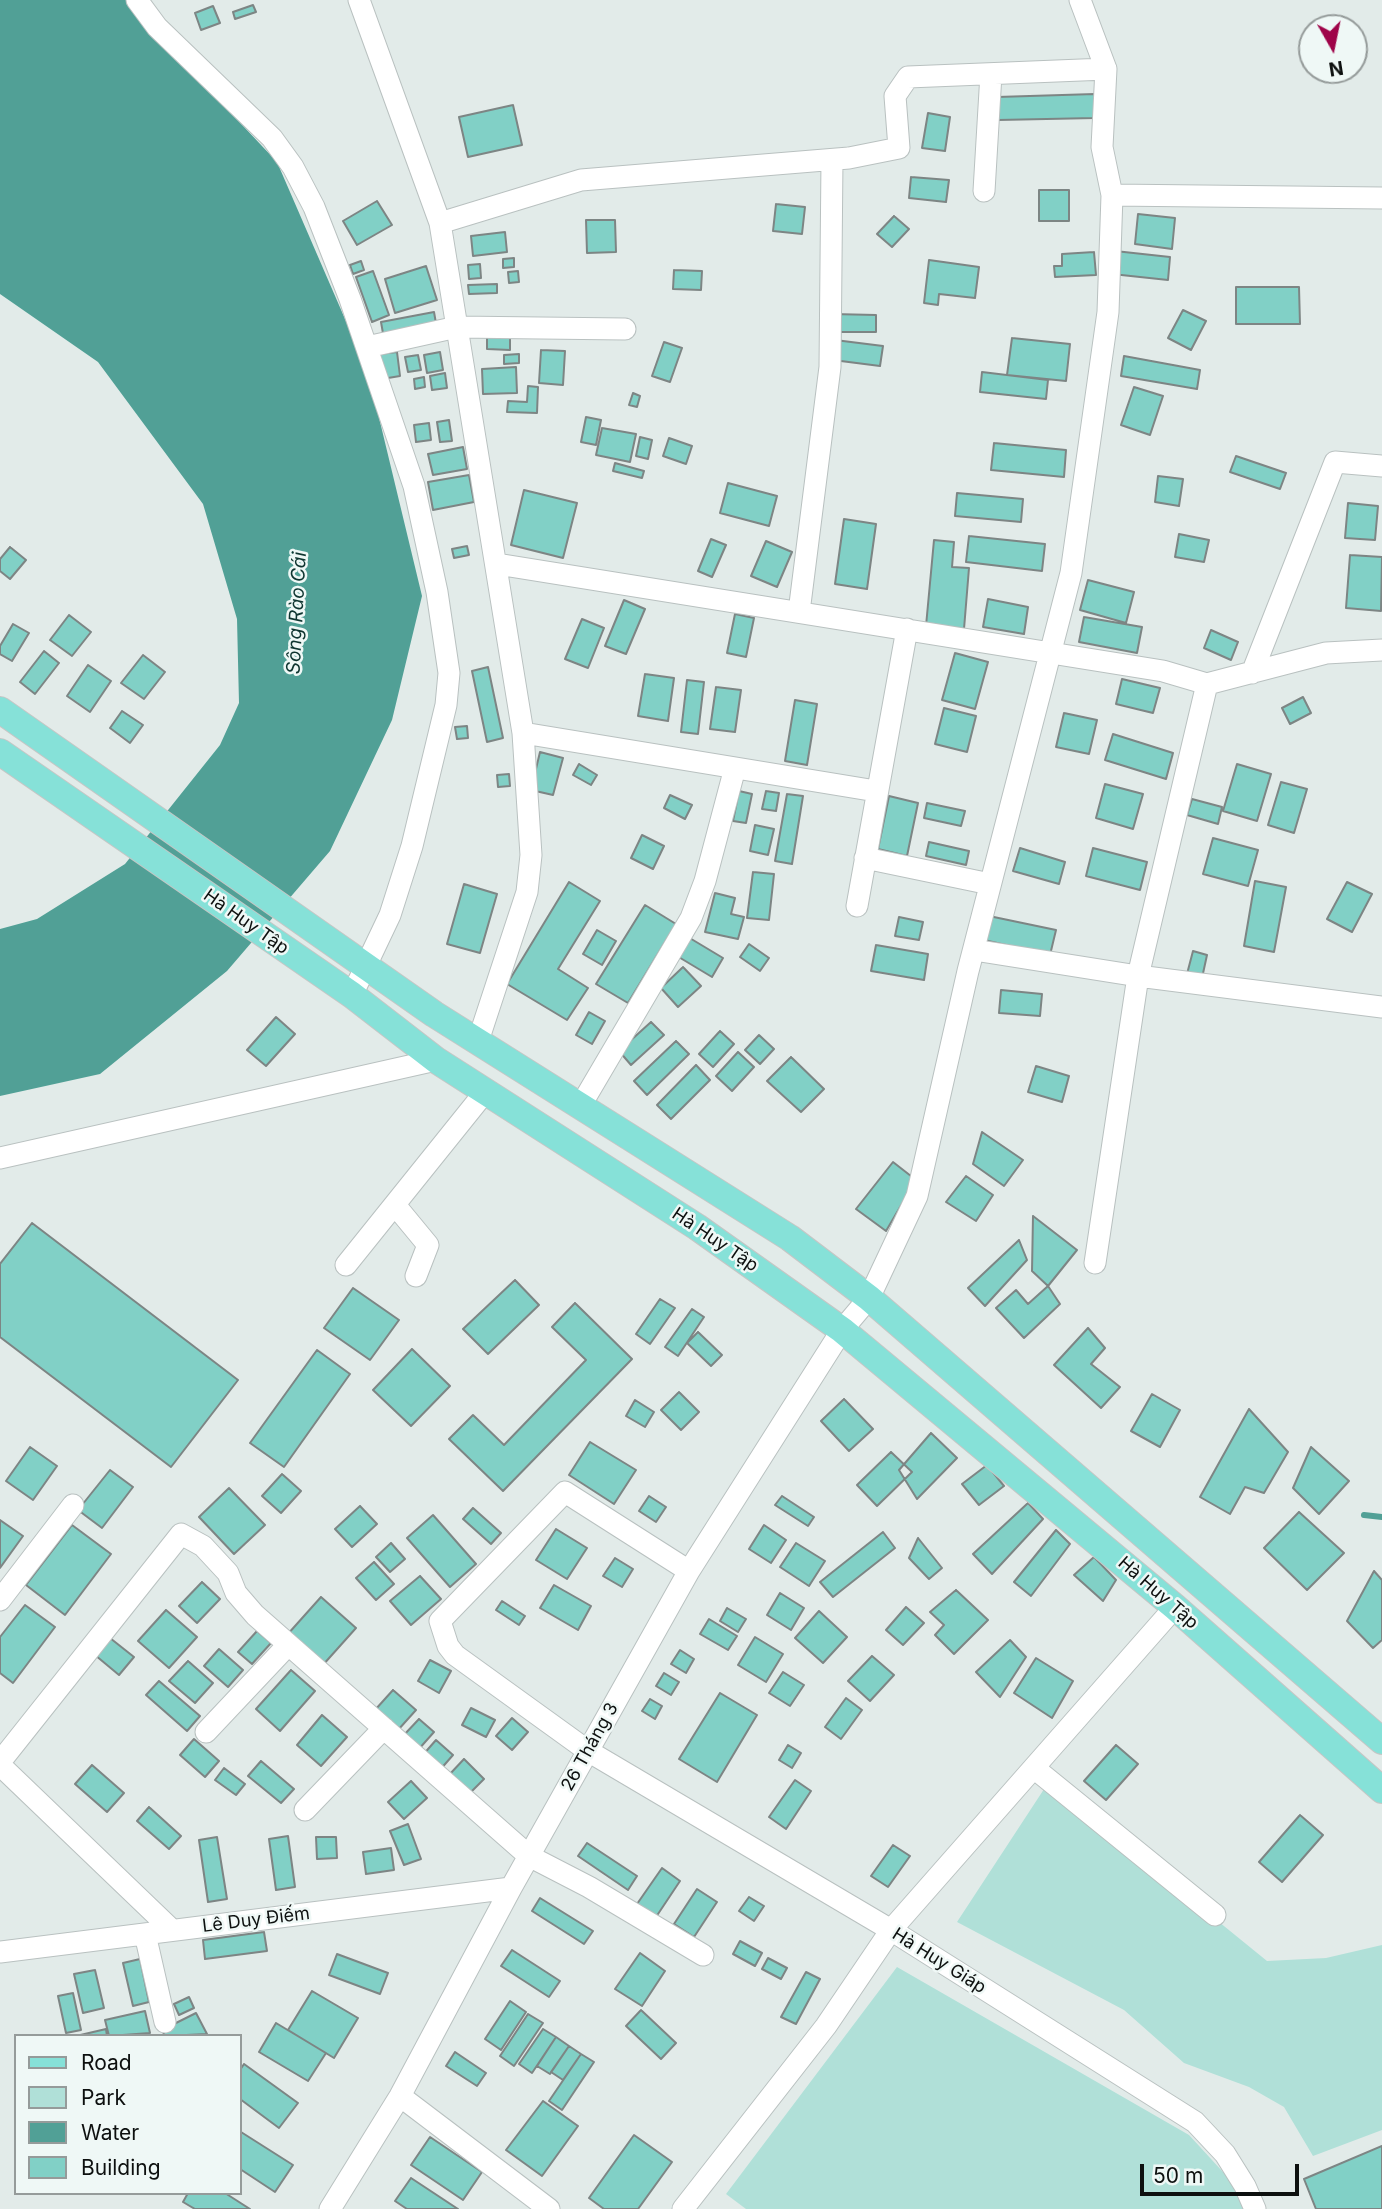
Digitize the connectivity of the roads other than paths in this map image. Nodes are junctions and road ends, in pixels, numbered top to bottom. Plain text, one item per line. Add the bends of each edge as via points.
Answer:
1 (137, 0) edge
2 (359, 0) edge
3 (1080, 0) edge
4 (1105, 69) junction
5 (990, 74) junction
6 (832, 160) junction
7 (984, 191) dead end
8 (1112, 195) junction
9 (1382, 198) edge
10 (440, 223) junction
11 (457, 327) junction
12 (625, 329) dead end
13 (367, 347) junction
14 (1382, 466) edge
15 (497, 564) junction
16 (799, 612) junction
17 (907, 629) junction
18 (1382, 650) edge
19 (1051, 652) junction
20 (1252, 673) junction
21 (1207, 684) junction
22 (0, 710) edge
23 (523, 733) junction
24 (0, 752) edge
25 (735, 768) junction
26 (876, 791) junction
27 (865, 858) junction
28 (990, 884) junction
29 (857, 906) dead end
30 (974, 950) junction
31 (366, 966) junction
32 (1138, 976) junction
33 (352, 995) junction
34 (1382, 1007) edge
35 (478, 1041) junction
36 (436, 1060) junction
37 (485, 1092) junction
38 (581, 1105) junction
39 (0, 1158) edge
40 (395, 1205) junction
41 (1095, 1263) dead end
42 (346, 1265) dead end
43 (416, 1276) dead end
44 (869, 1298) junction
45 (842, 1329) junction
46 (73, 1505) dead end
47 (689, 1571) junction
48 (0, 1601) edge
49 (1175, 1607) junction
50 (288, 1645) junction
51 (384, 1728) junction
52 (206, 1732) dead end
53 (1382, 1741) edge
54 (588, 1751) junction
55 (0, 1763) edge
56 (1034, 1768) junction
57 (1382, 1790) edge
58 (306, 1810) dead end
59 (529, 1856) junction
60 (511, 1888) junction
61 (1215, 1915) dead end
62 (172, 1930) junction
63 (891, 1930) junction
64 (145, 1934) junction
65 (0, 1952) edge
66 (702, 1955) dead end
67 (165, 2022) dead end
68 (400, 2096) junction
69 (330, 2209) edge
70 (549, 2209) edge
71 (683, 2209) edge
72 (1255, 2209) edge

1 - 13 street via 157,26 272,138 293,167 314,207
2 - 10 street
3 - 4 street
4 - 5 street
4 - 8 street, 26 Tháng 3 via 1102,147
5 - 6 street via 908,77 895,96 899,148
5 - 7 street
6 - 10 street via 581,180
6 - 16 street via 830,367
8 - 9 street
8 - 19 street, 26 Tháng 3 via 1108,312 1071,573
10 - 11 street
11 - 12 street
11 - 13 street
11 - 15 street
13 - 31 street via 414,486 444,632 449,688 412,846 390,915
14 - 20 street via 1335,462
15 - 16 street
15 - 23 street
16 - 17 street
17 - 19 street
17 - 26 street
18 - 20 street via 1326,653
19 - 21 street via 1163,671
19 - 28 street, 26 Tháng 3
20 - 21 street
21 - 32 street
22 - 31 main road, Hà Huy Tập
23 - 25 street
23 - 35 street via 531,855 527,892
24 - 33 main road, Hà Huy Tập
25 - 26 street
25 - 38 street via 691,918
26 - 27 street
27 - 28 street
27 - 29 street
28 - 30 street, 26 Tháng 3
30 - 32 street
30 - 44 street, 26 Tháng 3 via 918,1196
31 - 33 street
31 - 35 main road, Hà Huy Tập
32 - 34 street
32 - 41 street
33 - 36 main road, Hà Huy Tập
35 - 38 main road, Hà Huy Tập
36 - 37 main road, Hà Huy Tập
36 - 39 street
37 - 40 street
37 - 45 main road, Hà Huy Tập via 697,1227
38 - 44 main road, Hà Huy Tập via 790,1238
40 - 42 street
40 - 43 street via 428,1245
44 - 45 street, 26 Tháng 3
44 - 53 main road, Hà Huy Tập
45 - 47 street, 26 Tháng 3
45 - 49 main road, Hà Huy Tập
46 - 48 street
47 - 54 street, 26 Tháng 3
47 - 54 street, Hà Huy Giáp via 565,1492 440,1621 455,1655
49 - 56 street
49 - 57 main road, Hà Huy Tập
50 - 51 street
50 - 52 street
50 - 55 street via 255,1615 236,1592 228,1573 203,1546 181,1534
51 - 58 street
51 - 59 street
54 - 59 street, 26 Tháng 3
54 - 63 street, Hà Huy Giáp
55 - 62 street
56 - 61 street
56 - 63 street
59 - 60 street, 26 Tháng 3
59 - 66 street
60 - 62 street, Lê Duy Điếm
60 - 68 street, 26 Tháng 3
62 - 64 street, Lê Duy Điếm
63 - 71 street via 826,2026
63 - 72 street, Hà Huy Giáp via 1195,2122 1225,2154
64 - 65 street, Lê Duy Điếm
64 - 67 street
68 - 69 street, 26 Tháng 3
68 - 70 street

